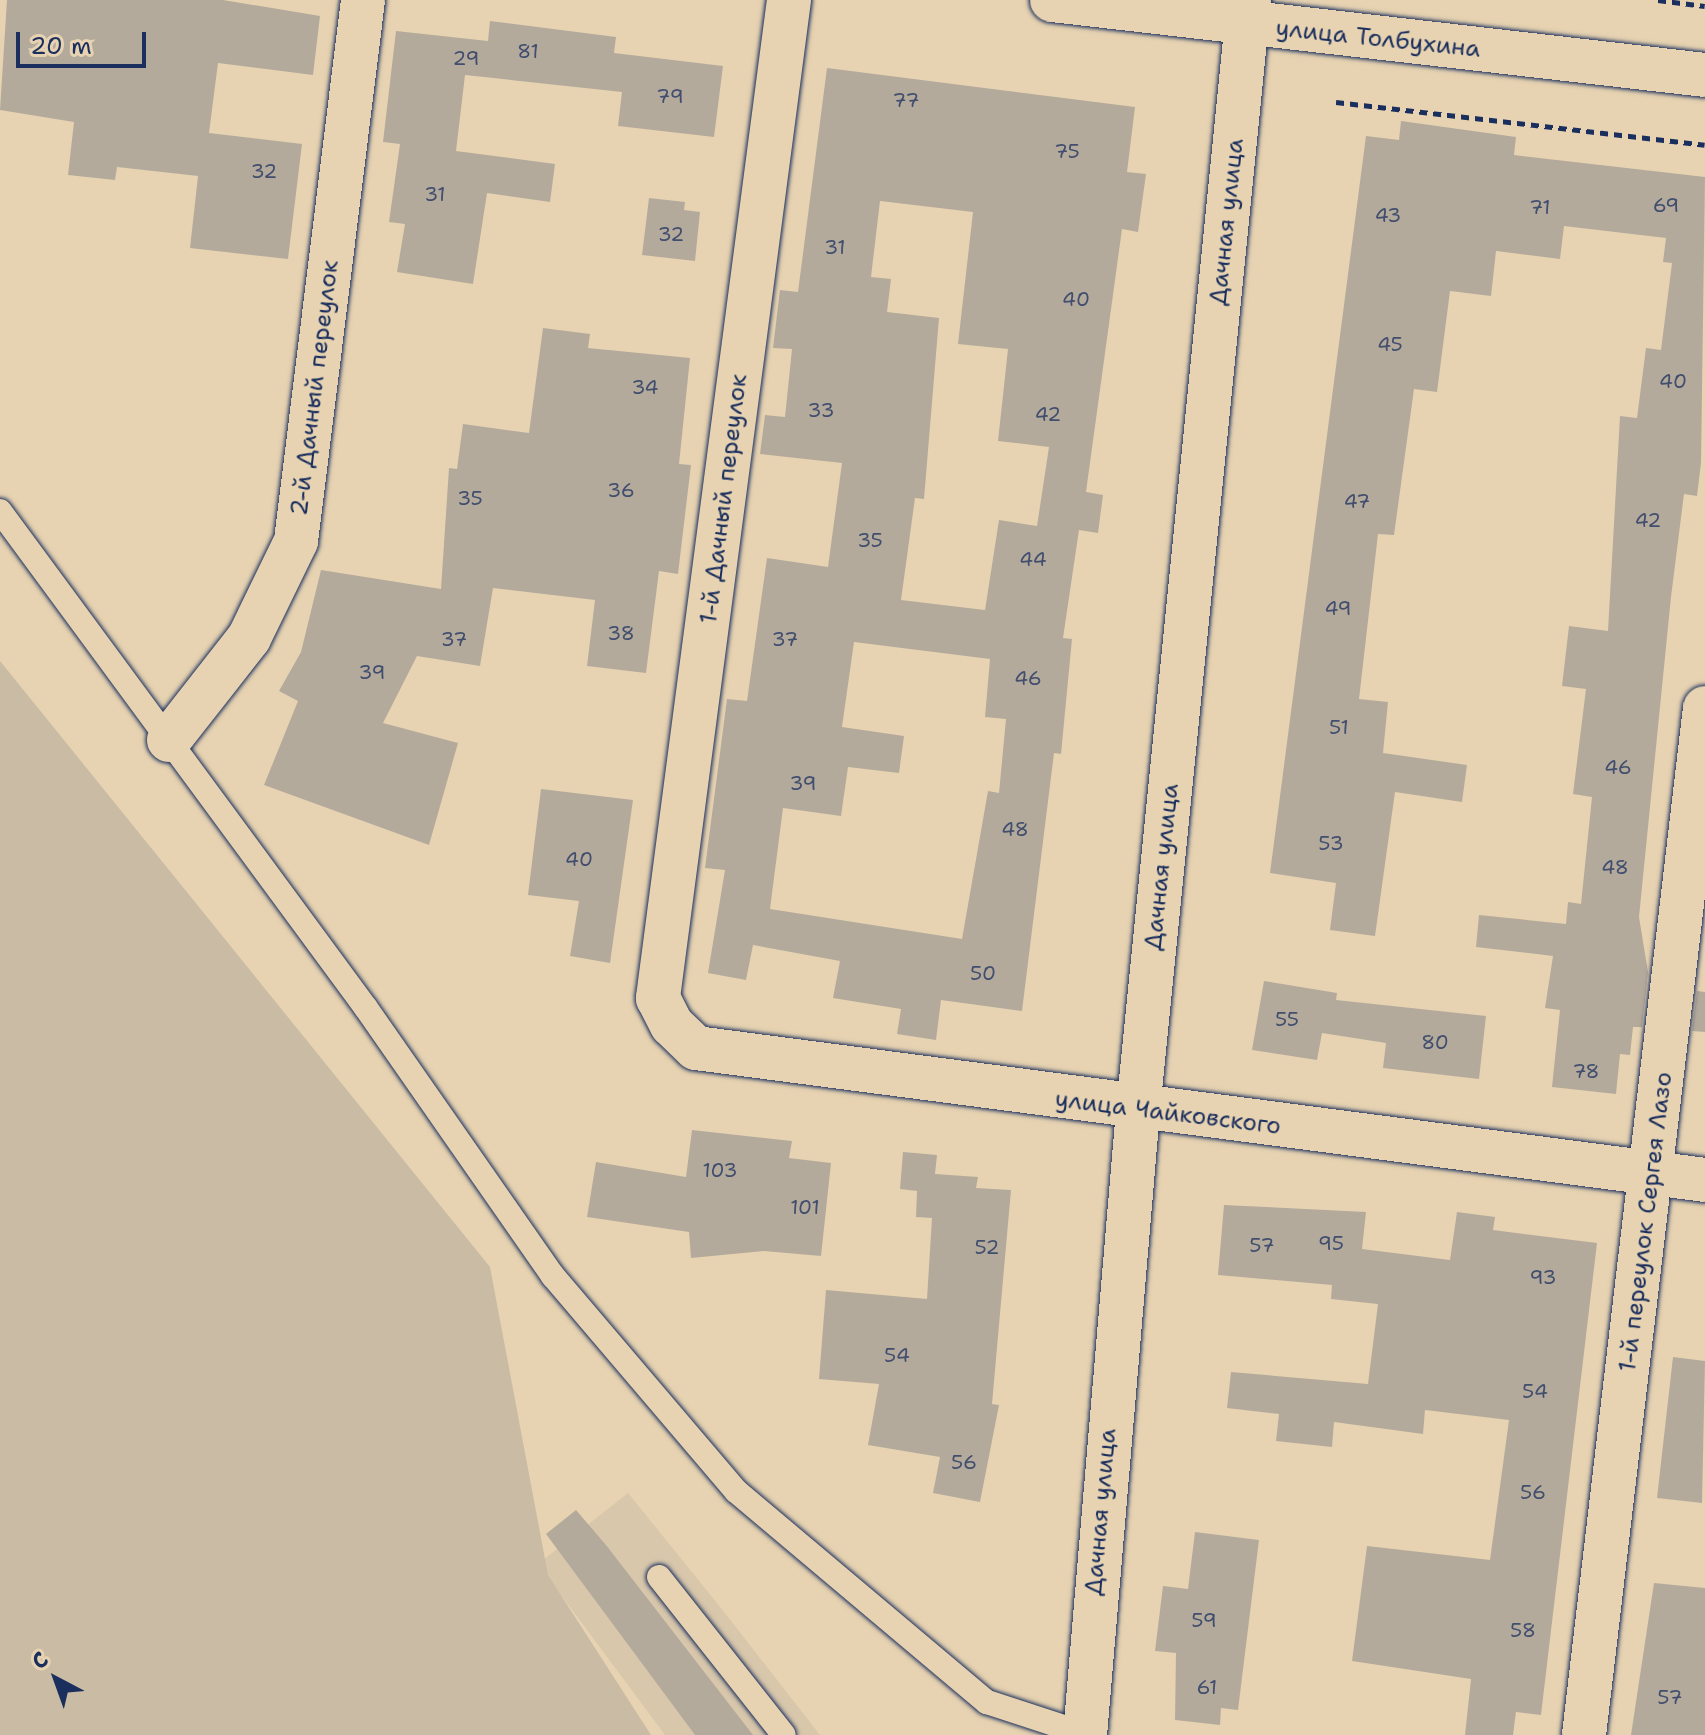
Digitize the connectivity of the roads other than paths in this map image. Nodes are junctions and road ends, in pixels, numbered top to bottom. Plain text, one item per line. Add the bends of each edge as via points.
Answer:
1 (363, 0) edge
2 (789, 0) edge
3 (1052, 0) edge
4 (1248, 12) edge
5 (1705, 75) edge
6 (0, 511) edge
7 (1705, 708) edge
8 (169, 740) junction
9 (658, 998) joint
10 (1138, 1110) junction
11 (1653, 1174) junction
12 (1705, 1180) edge
13 (659, 1577) dead end
14 (1085, 1734) edge
15 (784, 1735) edge
16 (1584, 1735) edge

1 - 8 street, 2-й Дачный переулок via 296,541 249,638
2 - 9 street, 1-й Дачный переулок
3 - 4 street, улица Толбухина
4 - 5 street, улица Толбухина
4 - 10 street, Дачная улица
6 - 8 lane
7 - 11 street, 1-й переулок Сергея Лазо
8 - 14 lane via 553,1276 736,1491 987,1702
9 - 10 street, улица Чайковского via 696,1048
10 - 11 street, улица Чайковского
10 - 14 street, Дачная улица
11 - 12 street, улица Чайковского
11 - 16 street, 1-й переулок Сергея Лазо
13 - 15 lane

